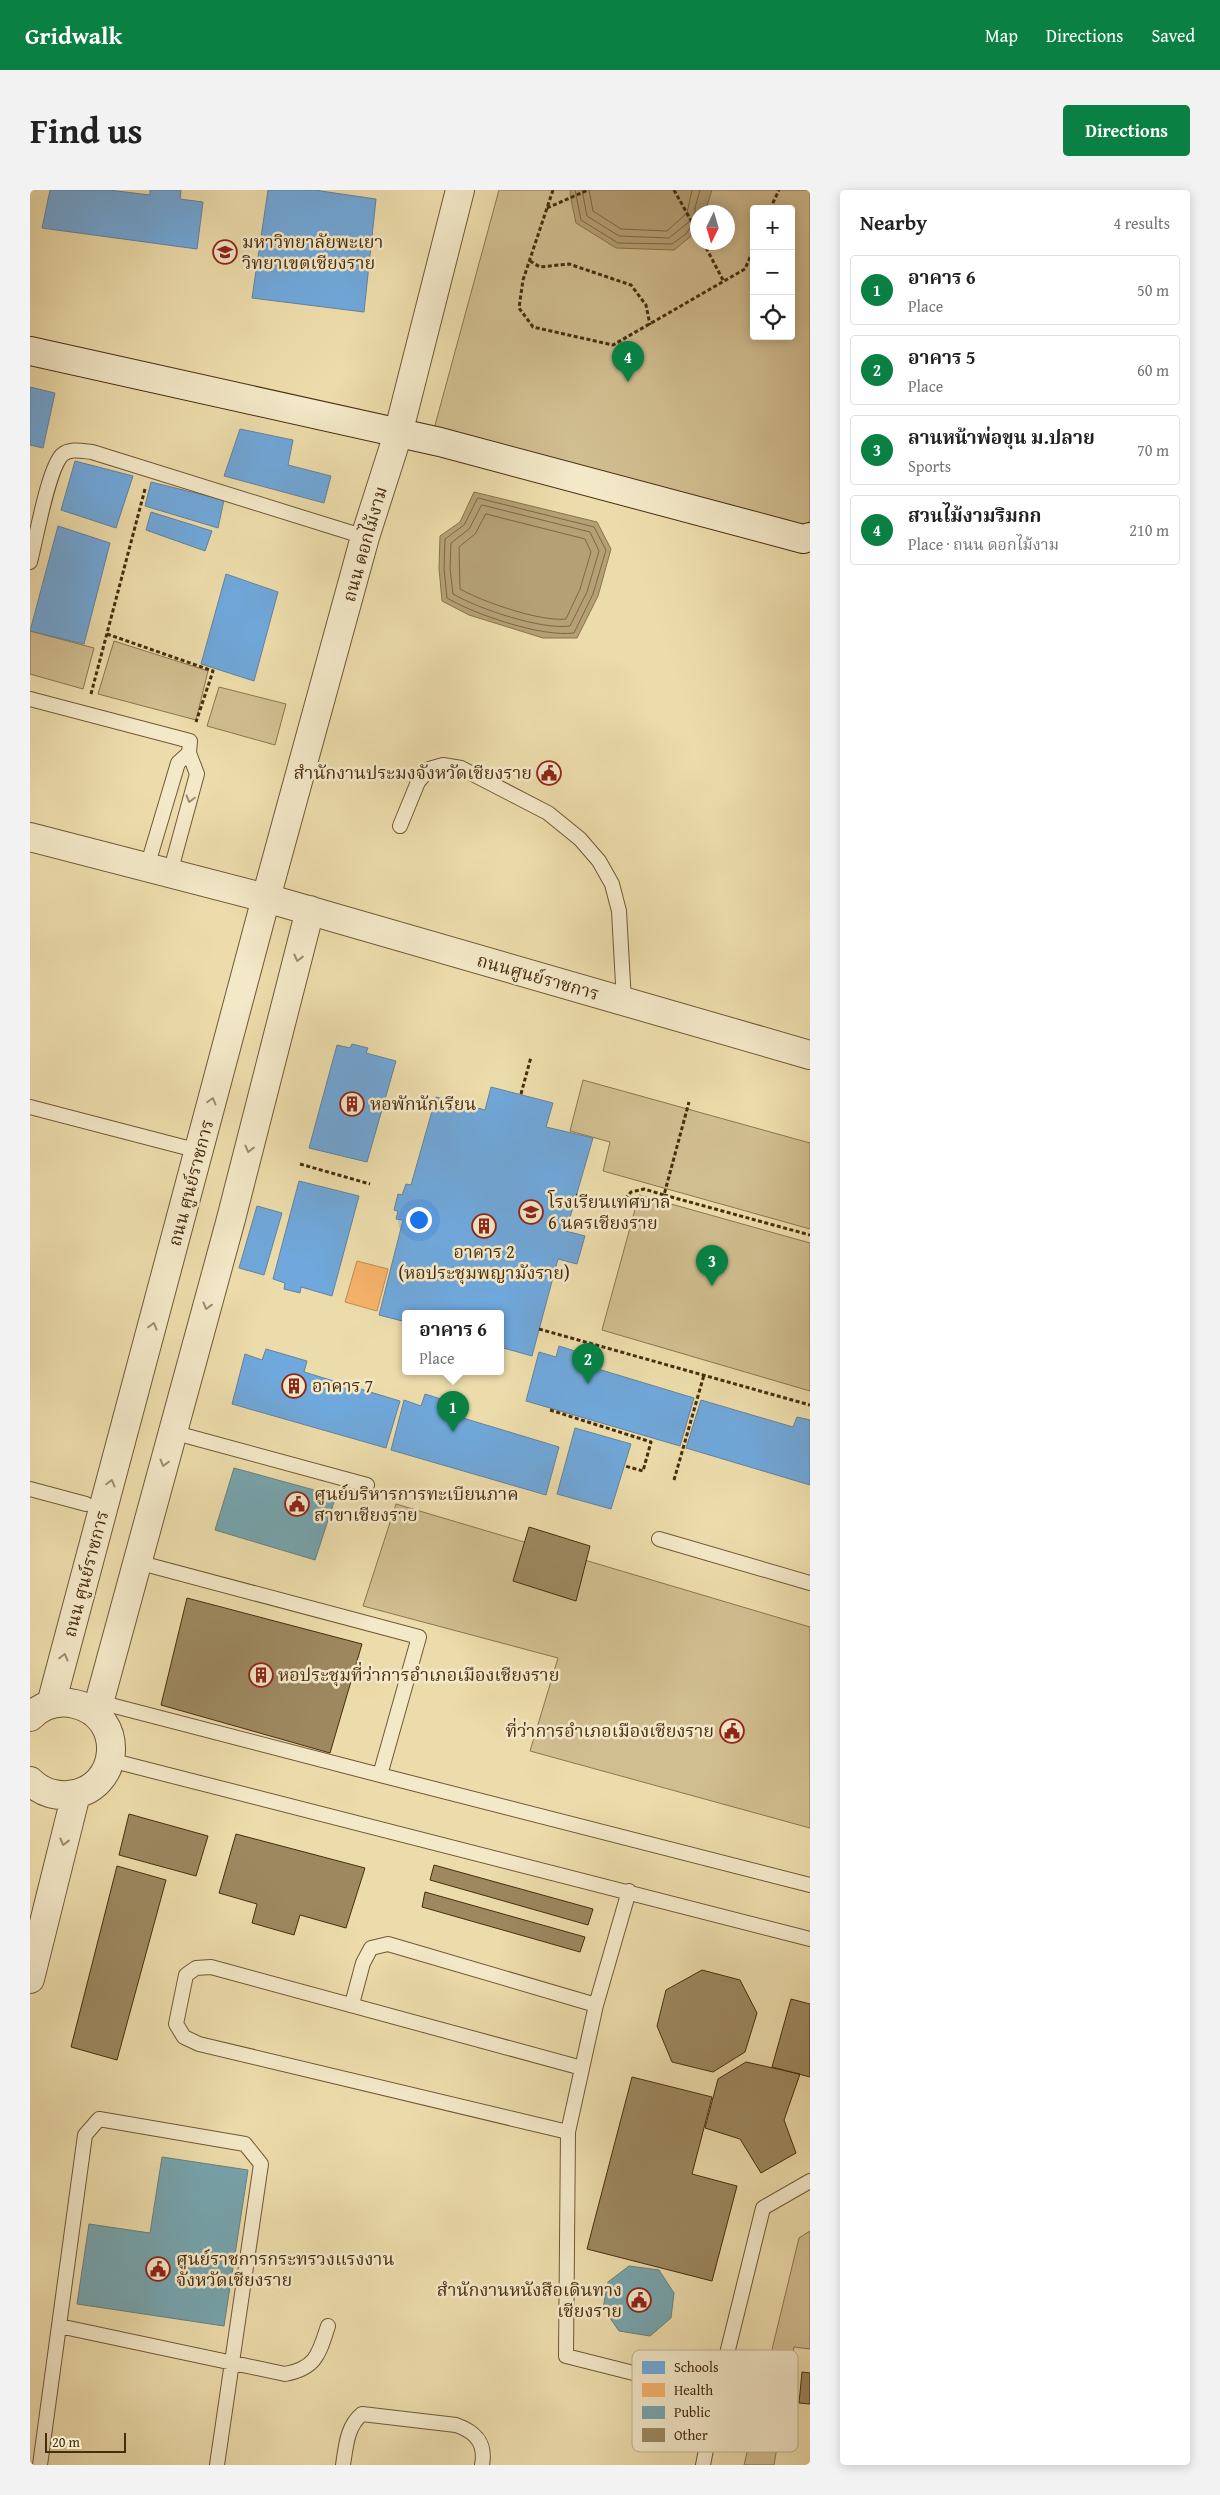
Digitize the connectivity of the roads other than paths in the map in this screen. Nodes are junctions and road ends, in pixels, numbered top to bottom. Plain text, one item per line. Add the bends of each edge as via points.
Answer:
1 (460, 190) edge
2 (30, 351) edge
3 (398, 434) junction
4 (365, 537) junction
5 (810, 537) edge
6 (30, 562) edge
7 (30, 699) edge
8 (189, 747) junction
9 (400, 826) dead end
10 (30, 837) edge
11 (159, 870) junction
12 (266, 898) junction
13 (310, 910) junction
14 (624, 1002) junction
15 (810, 1055) edge
16 (30, 1107) edge
17 (199, 1151) junction
18 (172, 1432) junction
19 (367, 1485) dead end
20 (30, 1489) edge
21 (86, 1504) dead end
22 (659, 1539) dead end
23 (137, 1562) junction
24 (810, 1583) edge
25 (98, 1708) junction
26 (41, 1710) edge
27 (110, 1760) junction
28 (380, 1775) junction
29 (30, 1783) edge
30 (76, 1794) junction
31 (810, 1885) edge
32 (629, 1891) junction
33 (810, 1939) edge
34 (30, 1979) edge
35 (352, 2004) junction
36 (596, 2005) junction
37 (582, 2068) junction
38 (568, 2132) junction
39 (810, 2181) edge
40 (59, 2326) junction
41 (328, 2326) dead end
42 (729, 2350) edge
43 (232, 2362) junction
44 (632, 2372) edge
45 (706, 2452) edge
46 (40, 2465) edge
47 (217, 2465) edge
48 (343, 2465) edge
49 (482, 2465) edge
50 (703, 2465) edge

1 - 3 street, ถนน ดอกไม้งาม
2 - 3 street
3 - 4 street, ถนน ดอกไม้งาม
3 - 5 street via 440,442 803,539
4 - 6 lane via 92,452 74,450 63,454 54,468
4 - 12 street, ถนน ดอกไม้งาม
7 - 8 lane
8 - 11 lane via 178,763
8 -> 11 lane via 197,774
9 - 14 lane via 418,782 429,770 443,765 461,768 548,813 580,839 599,861 612,884 619,911
10 - 11 street
11 - 12 street
12 - 13 street, ถนนศูนย์ราชการ
17 -> 12 street, ถนน ศูนย์ราชการ
13 - 14 street, ถนนศูนย์ราชการ
13 -> 18 street
14 - 15 street, ถนนศูนย์ราชการ
16 - 17 lane
26 -> 17 street, ถนน ศูนย์ราชการ
18 - 19 lane
18 -> 23 street
20 - 21 lane
22 - 24 lane
23 - 25 street
23 - 28 lane via 419,1637
25 - 26 street via 67,1702
25 - 27 street via 109,1735
25 - 28 lane
27 - 30 street via 98,1782
27 - 32 lane
28 - 31 lane
29 - 30 street via 44,1792 60,1796
30 -> 34 street
32 - 33 lane
32 - 36 lane
35 - 36 lane via 363,1963 371,1948 388,1944
35 - 37 lane
35 - 38 lane via 211,1967 196,1968 186,1975 176,2024 184,2037 199,2044
36 - 37 lane
37 - 38 lane
38 - 44 lane via 566,2356
39 - 42 lane via 763,2208
40 - 43 lane
40 - 43 lane via 85,2135 99,2119 245,2144 261,2164
40 - 46 lane
41 - 43 lane via 319,2354 310,2365 299,2371 285,2374
43 - 47 lane
45 - 50 lane
48 - 49 lane via 349,2431 354,2420 362,2414 456,2425 470,2430 480,2441 484,2455

